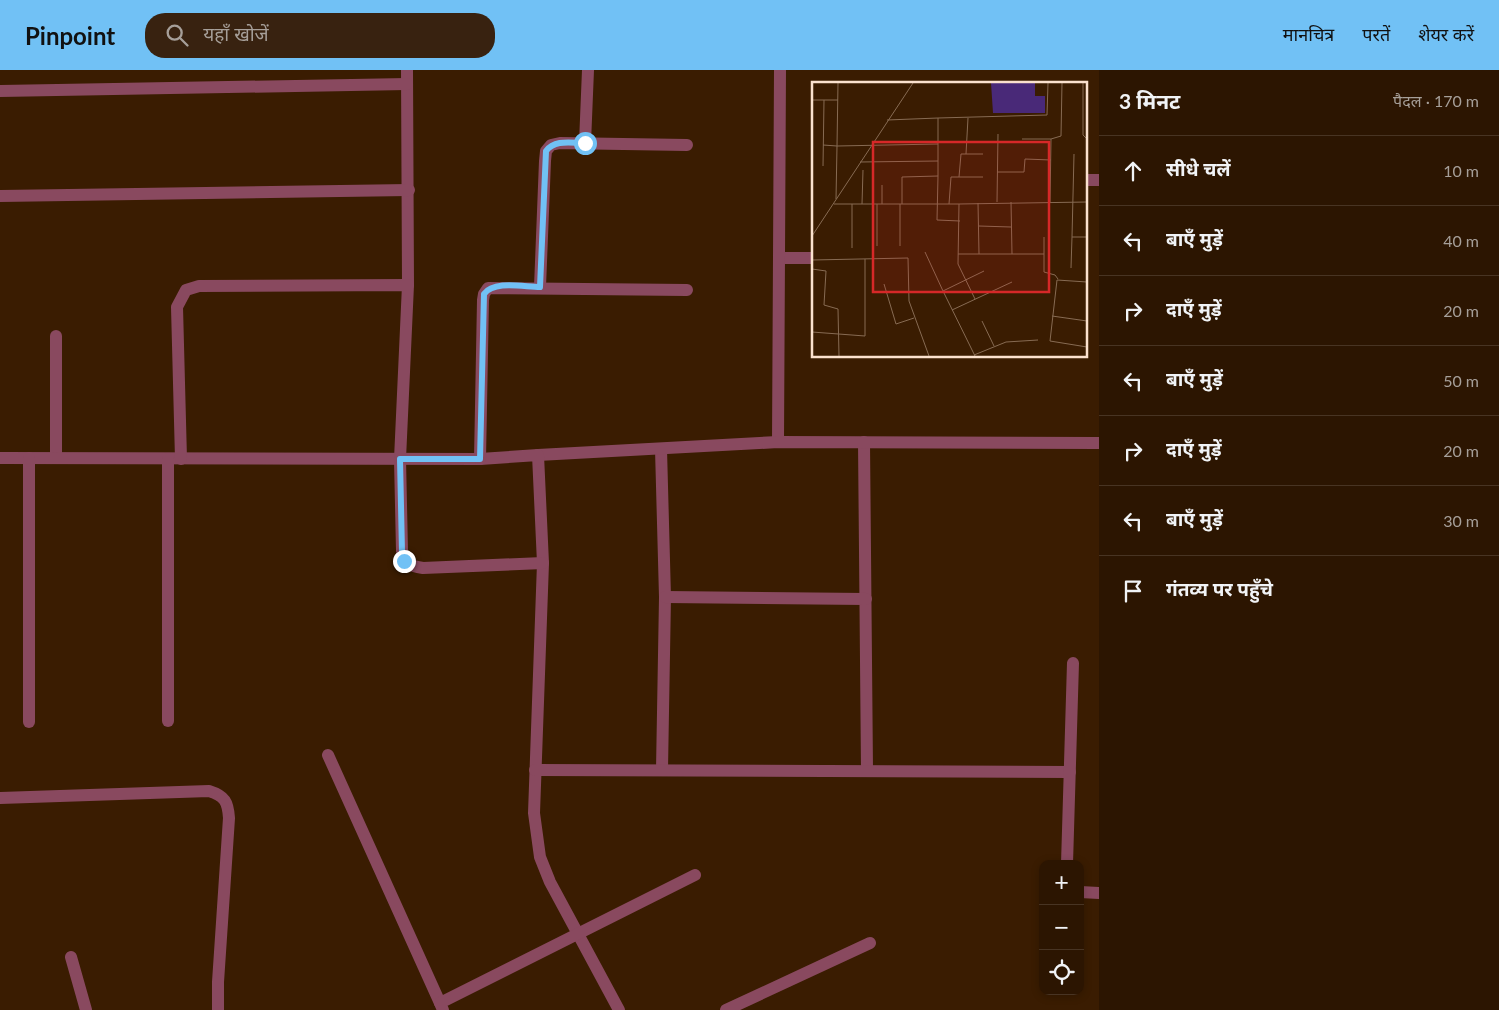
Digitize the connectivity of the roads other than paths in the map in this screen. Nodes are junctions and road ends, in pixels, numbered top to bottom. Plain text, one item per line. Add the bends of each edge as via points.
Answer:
1 (407, 70) edge
2 (588, 70) edge
3 (780, 70) edge
4 (407, 84) junction
5 (0, 91) edge
6 (585, 143) junction
7 (687, 145) dead end
8 (1086, 180) edge
9 (1099, 180) edge
10 (409, 190) junction
11 (0, 196) edge
12 (779, 258) junction
13 (812, 258) edge
14 (408, 285) junction
15 (540, 287) junction
16 (687, 290) dead end
17 (56, 336) dead end
18 (778, 442) junction
19 (864, 442) junction
20 (1099, 443) edge
21 (661, 449) junction
22 (538, 456) junction
23 (0, 458) edge
24 (28, 458) junction
25 (56, 458) junction
26 (174, 459) junction
27 (400, 459) junction
28 (480, 459) junction
29 (543, 563) junction
30 (664, 597) junction
31 (866, 600) junction
32 (1073, 663) dead end
33 (168, 721) dead end
34 (28, 722) dead end
35 (328, 755) dead end
36 (535, 770) junction
37 (662, 770) junction
38 (867, 770) junction
39 (1070, 772) junction
40 (0, 798) edge
41 (1067, 860) edge
42 (695, 875) dead end
43 (1084, 892) edge
44 (1099, 893) edge
45 (579, 935) junction
46 (870, 943) dead end
47 (71, 958) dead end
48 (441, 1007) edge
49 (86, 1010) edge
50 (218, 1010) edge
51 (619, 1010) edge
52 (726, 1010) edge

1 - 4 street
2 - 6 street
3 - 12 street
4 - 5 street
4 - 10 street
6 - 7 street
6 - 15 street via 560,143 551,145 546,151
8 - 9 street
10 - 11 street
10 - 14 street
12 - 13 street
12 - 18 street
14 - 26 street via 200,286 186,290 177,307
14 - 27 street
15 - 16 street
15 - 28 street via 496,286 488,288 484,294
17 - 25 street
18 - 19 street
18 - 21 street
19 - 20 street
19 - 31 street
21 - 22 street
21 - 30 street
22 - 28 street
22 - 29 street
23 - 24 street
24 - 25 street
24 - 34 street
25 - 26 street
26 - 27 street
26 - 33 street
27 - 28 street
27 - 29 street via 404,561 423,568
29 - 36 street
30 - 31 street
30 - 37 street
31 - 38 street
32 - 39 street
35 - 48 street
36 - 37 street
36 - 45 street via 534,813 540,856 550,882
37 - 38 street
38 - 39 street
39 - 41 street
40 - 50 street via 209,791 221,794 228,804 229,818
42 - 45 street
43 - 44 street
45 - 48 street
45 - 51 street
46 - 52 street
47 - 49 street

